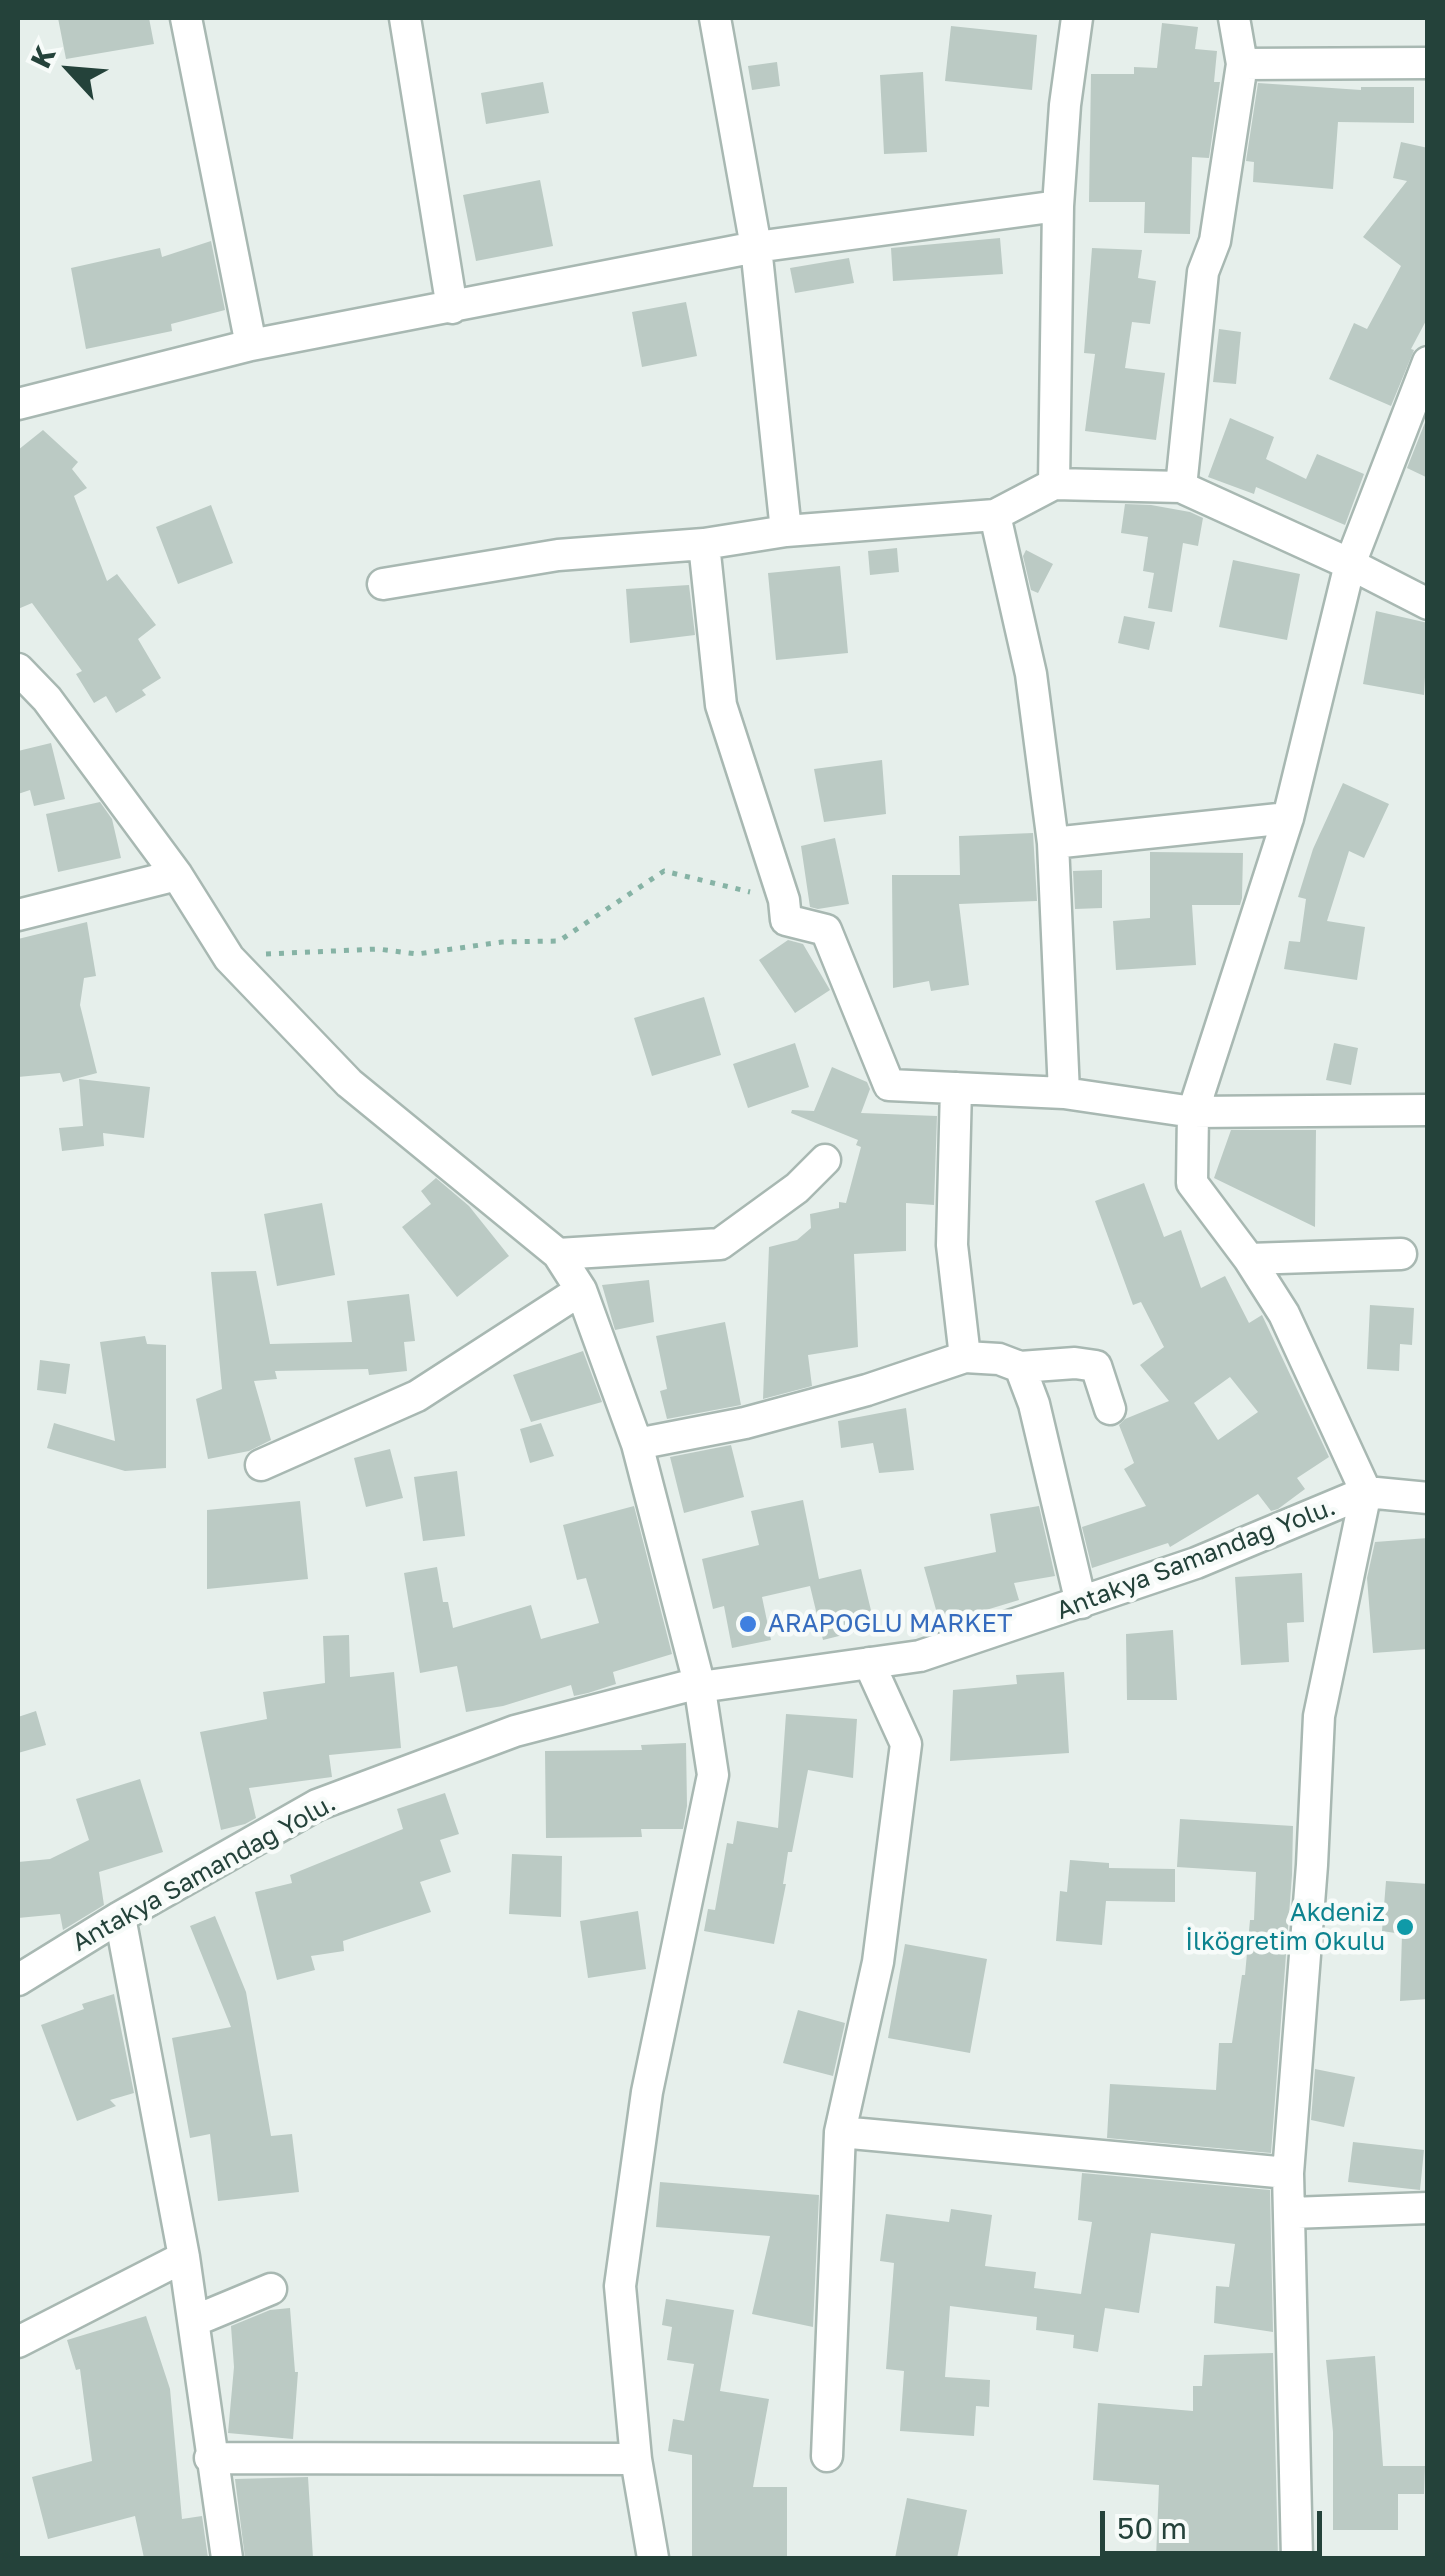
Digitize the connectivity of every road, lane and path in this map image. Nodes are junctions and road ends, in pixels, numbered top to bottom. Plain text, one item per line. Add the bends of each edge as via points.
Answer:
1 (186, 18) edge
2 (406, 18) edge
3 (715, 18) edge
4 (1076, 18) edge
5 (1234, 18) edge
6 (1428, 63) edge
7 (1242, 64) junction
8 (1058, 206) junction
9 (756, 247) junction
10 (452, 308) junction
11 (251, 345) junction
12 (1428, 362) edge
13 (18, 404) edge
14 (1054, 484) junction
15 (1181, 487) junction
16 (995, 515) junction
17 (786, 531) junction
18 (704, 544) junction
19 (1350, 564) junction
20 (383, 584) dead end
21 (1428, 604) edge
22 (18, 669) edge
23 (1288, 818) junction
24 (1054, 843) junction
25 (177, 874) junction
26 (784, 900) junction
27 (18, 915) edge
28 (228, 958) junction
29 (956, 1088) junction
30 (1064, 1093) junction
31 (1428, 1110) edge
32 (1193, 1112) junction
33 (826, 1160) dead end
34 (558, 1254) junction
35 (1400, 1254) dead end
36 (1250, 1258) junction
37 (581, 1290) junction
38 (965, 1357) junction
39 (1020, 1366) junction
40 (1110, 1410) dead end
41 (637, 1444) junction
42 (261, 1465) dead end
43 (1366, 1492) junction
44 (1428, 1498) edge
45 (1082, 1603) junction
46 (868, 1663) junction
47 (699, 1683) junction
48 (120, 1918) junction
49 (18, 1980) edge
50 (840, 2132) junction
51 (1288, 2173) junction
52 (1428, 2208) edge
53 (1291, 2213) junction
54 (184, 2257) junction
55 (272, 2289) dead end
56 (194, 2321) junction
57 (18, 2342) edge
58 (827, 2456) dead end
59 (210, 2458) junction
60 (636, 2459) junction
61 (227, 2558) edge
62 (653, 2558) edge
63 (1297, 2558) edge

1 - 11 street
2 - 10 street
3 - 9 street
4 - 8 street
5 - 7 street
6 - 7 street
7 - 15 street via 1215,240 1202,272
8 - 9 street
8 - 14 street
9 - 10 street
9 - 17 street
10 - 11 street
11 - 13 street
12 - 19 street
14 - 15 street
14 - 16 street
15 - 19 street
16 - 17 street
16 - 24 street via 1031,674
17 - 18 street
18 - 20 street via 558,555
18 - 26 street via 721,705
19 - 21 street
19 - 23 street
22 - 25 street
23 - 24 street
23 - 32 street
24 - 30 street
25 - 27 street
25 - 28 street
26 - 28 path via 664,871 559,941 417,954 378,949
26 - 29 street via 786,920 826,930 890,1085
28 - 34 street via 349,1083
29 - 30 street
29 - 38 street via 952,1245
30 - 32 street
31 - 32 street
32 - 36 street via 1192,1184
33 - 34 street via 720,1244
34 - 37 street
35 - 36 street
36 - 43 street via 1284,1314
37 - 41 street
37 - 42 street via 417,1396
38 - 39 street
38 - 41 street via 745,1423
39 - 40 street via 1096,1366
39 - 45 street
41 - 47 street
43 - 44 street, Antakya Samandağ Yolu.
43 - 45 street, Antakya Samandağ Yolu.
43 - 51 street via 1319,1716
45 - 46 street, Antakya Samandağ Yolu. via 920,1656
46 - 47 street, Antakya Samandağ Yolu.
46 - 50 street via 906,1744 878,1962
47 - 48 street, Antakya Samandağ Yolu. via 514,1731 318,1805
47 - 60 street via 713,1775 647,2092 620,2286
48 - 49 street, Antakya Samandağ Yolu.
48 - 54 street
50 - 51 street
50 - 58 street
51 - 53 street
52 - 53 street
53 - 63 street
54 - 56 street
54 - 57 street
55 - 56 street
56 - 59 street
59 - 60 street
59 - 61 street
60 - 62 street

